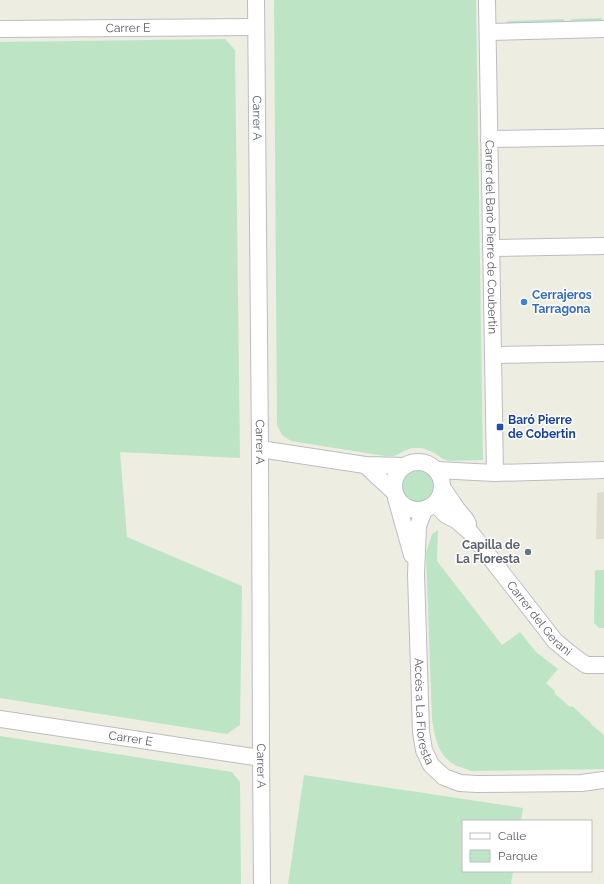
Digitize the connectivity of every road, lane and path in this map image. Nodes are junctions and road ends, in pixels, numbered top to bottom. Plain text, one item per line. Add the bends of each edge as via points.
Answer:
1 (256, 0) edge
2 (487, 0) edge
3 (256, 27) junction
4 (0, 30) edge
5 (604, 30) edge
6 (488, 32) junction
7 (604, 137) edge
8 (489, 139) junction
9 (604, 246) edge
10 (491, 248) junction
11 (604, 353) edge
12 (493, 355) junction
13 (260, 449) junction
14 (365, 466) junction
15 (404, 466) junction
16 (604, 470) edge
17 (495, 473) junction
18 (440, 480) junction
19 (395, 495) junction
20 (429, 507) junction
21 (471, 534) junction
22 (416, 574) junction
23 (604, 665) edge
24 (0, 719) edge
25 (261, 758) junction
26 (604, 780) edge
27 (580, 783) junction
28 (604, 791) edge
29 (262, 884) edge

1 - 3 street, Carrer A
2 - 6 street, Carrer del Barò Pierre de Coubertin
3 - 4 street, Carrer E
3 - 13 street, Carrer A
5 - 6 street
6 - 8 street, Carrer del Barò Pierre de Coubertin
7 - 8 street
8 - 10 street, Carrer del Barò Pierre de Coubertin
9 - 10 street
10 - 12 street, Carrer del Barò Pierre de Coubertin
11 - 12 street
12 - 17 street, Carrer del Barò Pierre de Coubertin
13 - 14 street
13 - 25 street, Carrer A
14 - 15 street
14 - 19 street
15 - 18 street via 424,462 430,465
15 - 19 street via 395,477
16 - 17 street
17 - 18 street
18 - 20 street via 439,499
18 - 21 street, Carrer del Gerani via 466,520
19 - 20 street via 405,508 417,511
19 - 22 street, Accés a La Floresta
20 - 21 street, Carrer del Gerani via 456,520
20 - 22 street, Accés a La Floresta via 418,526
21 - 23 street, Carrer del Gerani via 554,640 586,665
22 - 27 street, Accés a La Floresta via 421,732 424,750 431,765 444,777 460,783
24 - 25 street, Carrer E
25 - 29 street, Carrer A
26 - 27 street, Accés a La Floresta
27 - 28 street, Accés a La Floresta

